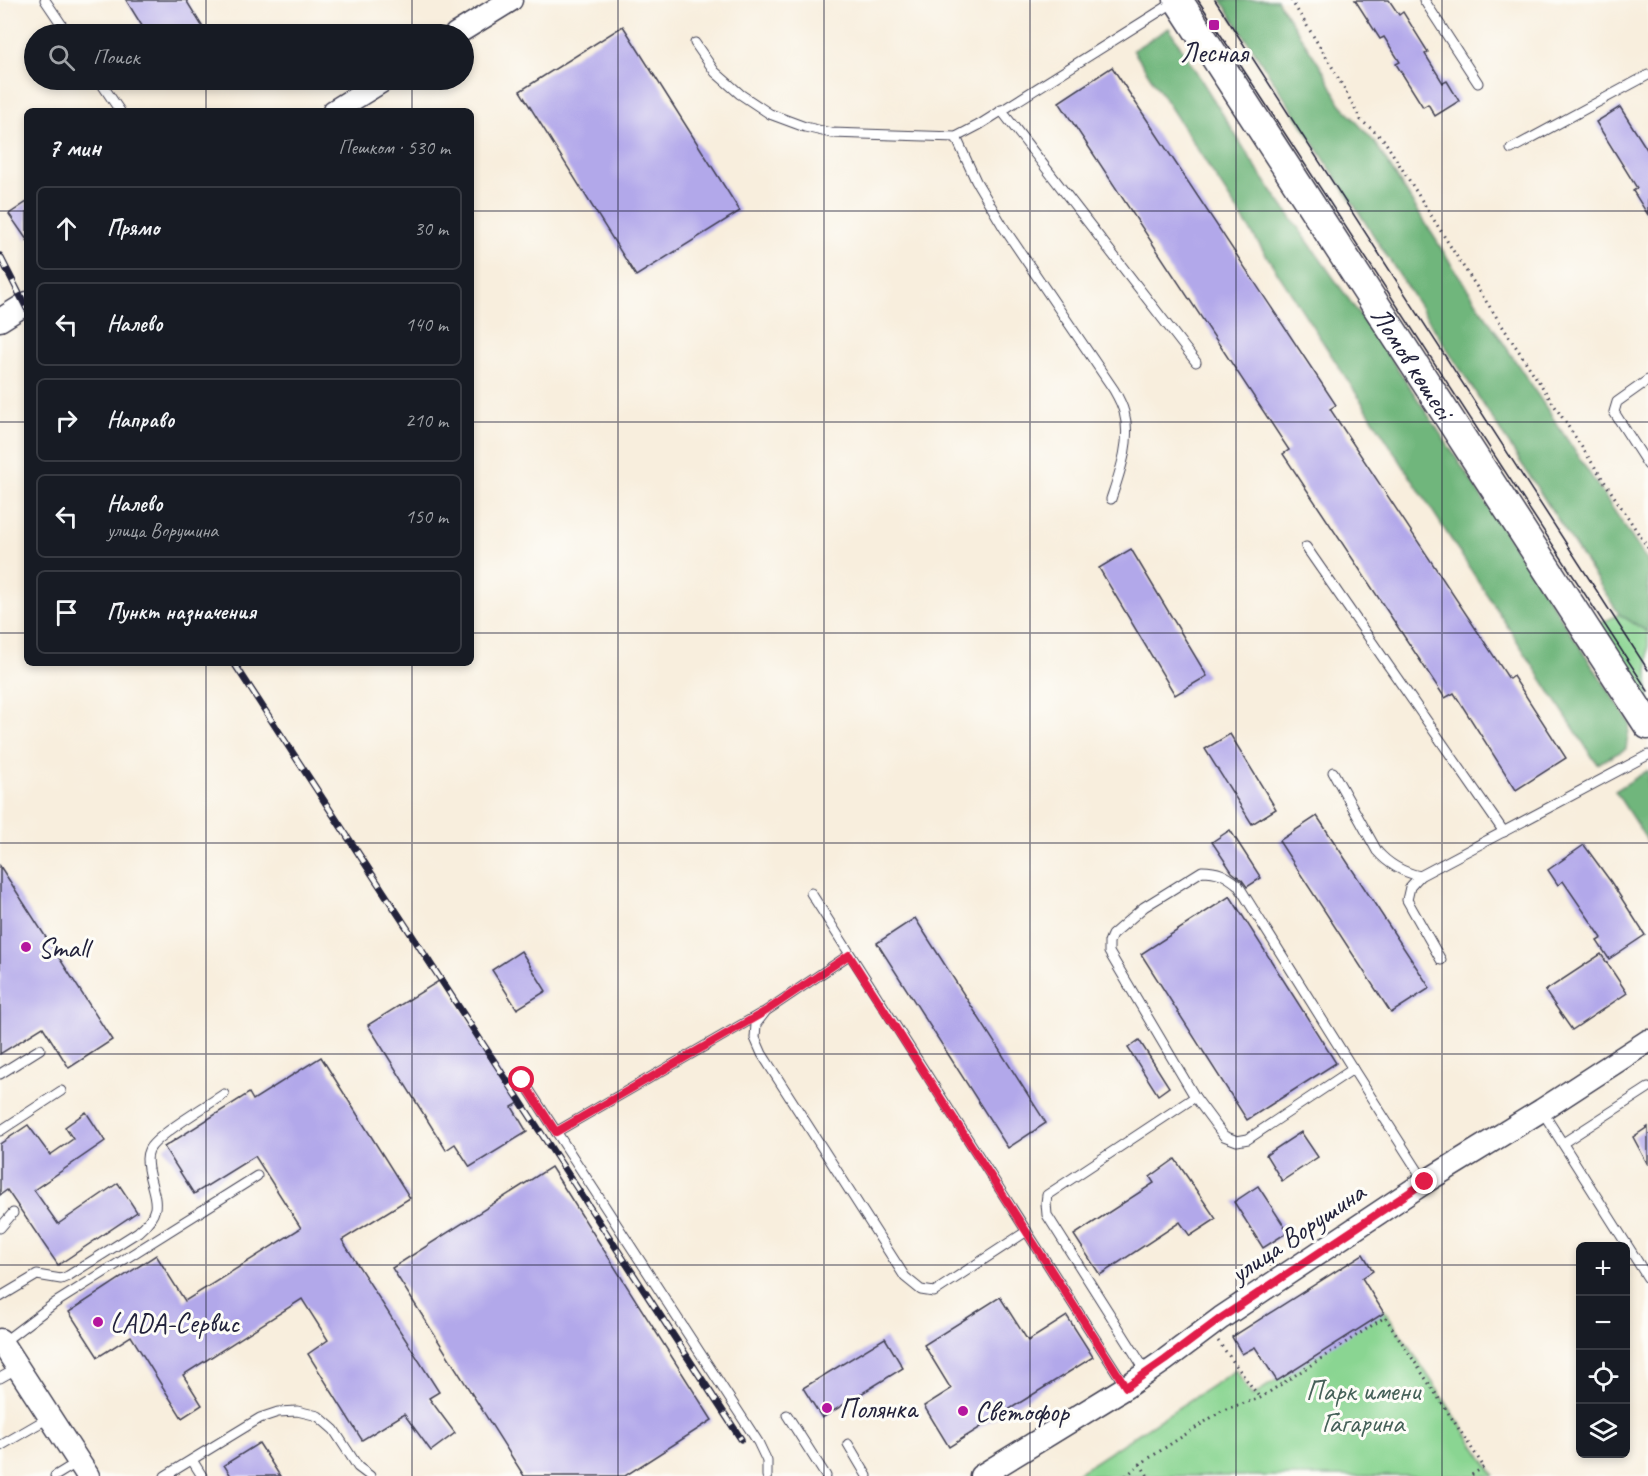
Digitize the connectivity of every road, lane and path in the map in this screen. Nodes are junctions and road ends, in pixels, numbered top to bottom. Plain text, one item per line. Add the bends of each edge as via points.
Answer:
1 (45, 0) edge
2 (511, 0) edge
3 (1178, 0) edge
4 (1291, 0) edge
5 (1424, 0) edge
6 (61, 24) edge
7 (472, 24) edge
8 (695, 43) dead end
9 (1648, 75) edge
10 (1478, 83) dead end
11 (106, 90) edge
12 (368, 90) edge
13 (118, 108) edge
14 (339, 108) edge
15 (1001, 110) junction
16 (956, 137) junction
17 (1511, 149) dead end
18 (24, 305) edge
19 (0, 320) edge
20 (1196, 362) dead end
21 (1648, 380) edge
22 (1648, 465) edge
23 (1111, 500) dead end
24 (1306, 547) dead end
25 (1648, 548) edge
26 (1648, 725) edge
27 (1648, 755) edge
28 (1334, 772) dead end
29 (1503, 832) junction
30 (1420, 876) junction
31 (811, 893) dead end
32 (849, 955) junction
33 (1441, 960) dead end
34 (766, 1011) junction
35 (1648, 1041) edge
36 (40, 1049) dead end
37 (1353, 1069) junction
38 (0, 1074) edge
39 (522, 1080) dead end
40 (1648, 1088) edge
41 (61, 1091) dead end
42 (224, 1094) dead end
43 (1195, 1098) junction
44 (1542, 1110) junction
45 (0, 1131) edge
46 (556, 1132) junction
47 (1563, 1143) junction
48 (257, 1176) dead end
49 (1425, 1182) junction
50 (13, 1213) dead end
51 (0, 1228) edge
52 (1027, 1231) junction
53 (1648, 1278) edge
54 (0, 1298) edge
55 (1208, 1327) junction
56 (1, 1342) edge
57 (9, 1373) edge
58 (1147, 1373) junction
59 (1126, 1387) junction
60 (1260, 1398) junction
61 (787, 1415) dead end
62 (50, 1417) junction
63 (848, 1444) dead end
64 (0, 1446) edge
65 (192, 1460) junction
66 (1140, 1464) junction
67 (84, 1469) edge
68 (55, 1476) edge
69 (165, 1476) edge
70 (202, 1476) edge
71 (370, 1476) edge
72 (767, 1476) edge
73 (826, 1476) edge
74 (867, 1476) edge
75 (981, 1476) edge
76 (1126, 1476) edge
77 (1148, 1476) edge
78 (1470, 1476) edge

1 - 6 lane
2 - 7 street
3 - 15 lane
3 - 26 main road, Ломов көшесі
4 - 25 path via 1361,120 1384,140
5 - 10 lane
8 - 16 lane via 715,72 740,94 770,114 805,127 831,133
9 - 17 lane
11 - 13 lane
12 - 14 street
15 - 16 lane
15 - 20 lane
16 - 23 lane via 976,181 1114,390 1124,412 1122,464
18 - 19 street
21 - 22 lane via 1617,402 1614,412
24 - 29 lane
27 - 29 lane
28 - 30 lane via 1386,862
29 - 30 lane
30 - 33 lane via 1410,887 1407,900
31 - 32 lane
32 - 34 lane
32 - 52 lane
34 - 46 lane
34 - 52 lane via 756,1024 755,1038 762,1054 905,1277 921,1290 934,1292
35 - 44 street, улица Ворушина
36 - 38 lane
37 - 43 lane via 1248,1138 1224,1136
37 - 43 lane via 1238,885 1227,876 1202,872 1144,907 1109,942 1109,952
37 - 49 lane
39 - 46 lane
40 - 47 lane
41 - 45 lane
42 - 54 lane via 149,1149 146,1158 156,1198 147,1224 68,1276 60,1279 37,1275
43 - 58 lane via 1047,1195 1047,1215
44 - 47 lane
44 - 49 street, улица Ворушина
46 - 72 lane via 758,1442
47 - 53 lane
48 - 56 lane via 55,1303
49 - 55 street, улица Ворушина
50 - 51 lane
52 - 59 lane
55 - 58 street, улица Ворушина
55 - 60 path
56 - 57 street
57 - 62 street
58 - 59 street, улица Ворушина
59 - 75 street, улица Ворушина
60 - 66 path via 1222,1410
60 - 78 path via 1385,1317 1484,1467
61 - 73 lane
62 - 64 lane
62 - 67 street
63 - 74 lane
65 - 69 lane
65 - 70 lane
65 - 71 lane via 260,1419 278,1412 297,1411 318,1416 334,1430 358,1467
66 - 76 path
66 - 77 path
67 - 68 lane

